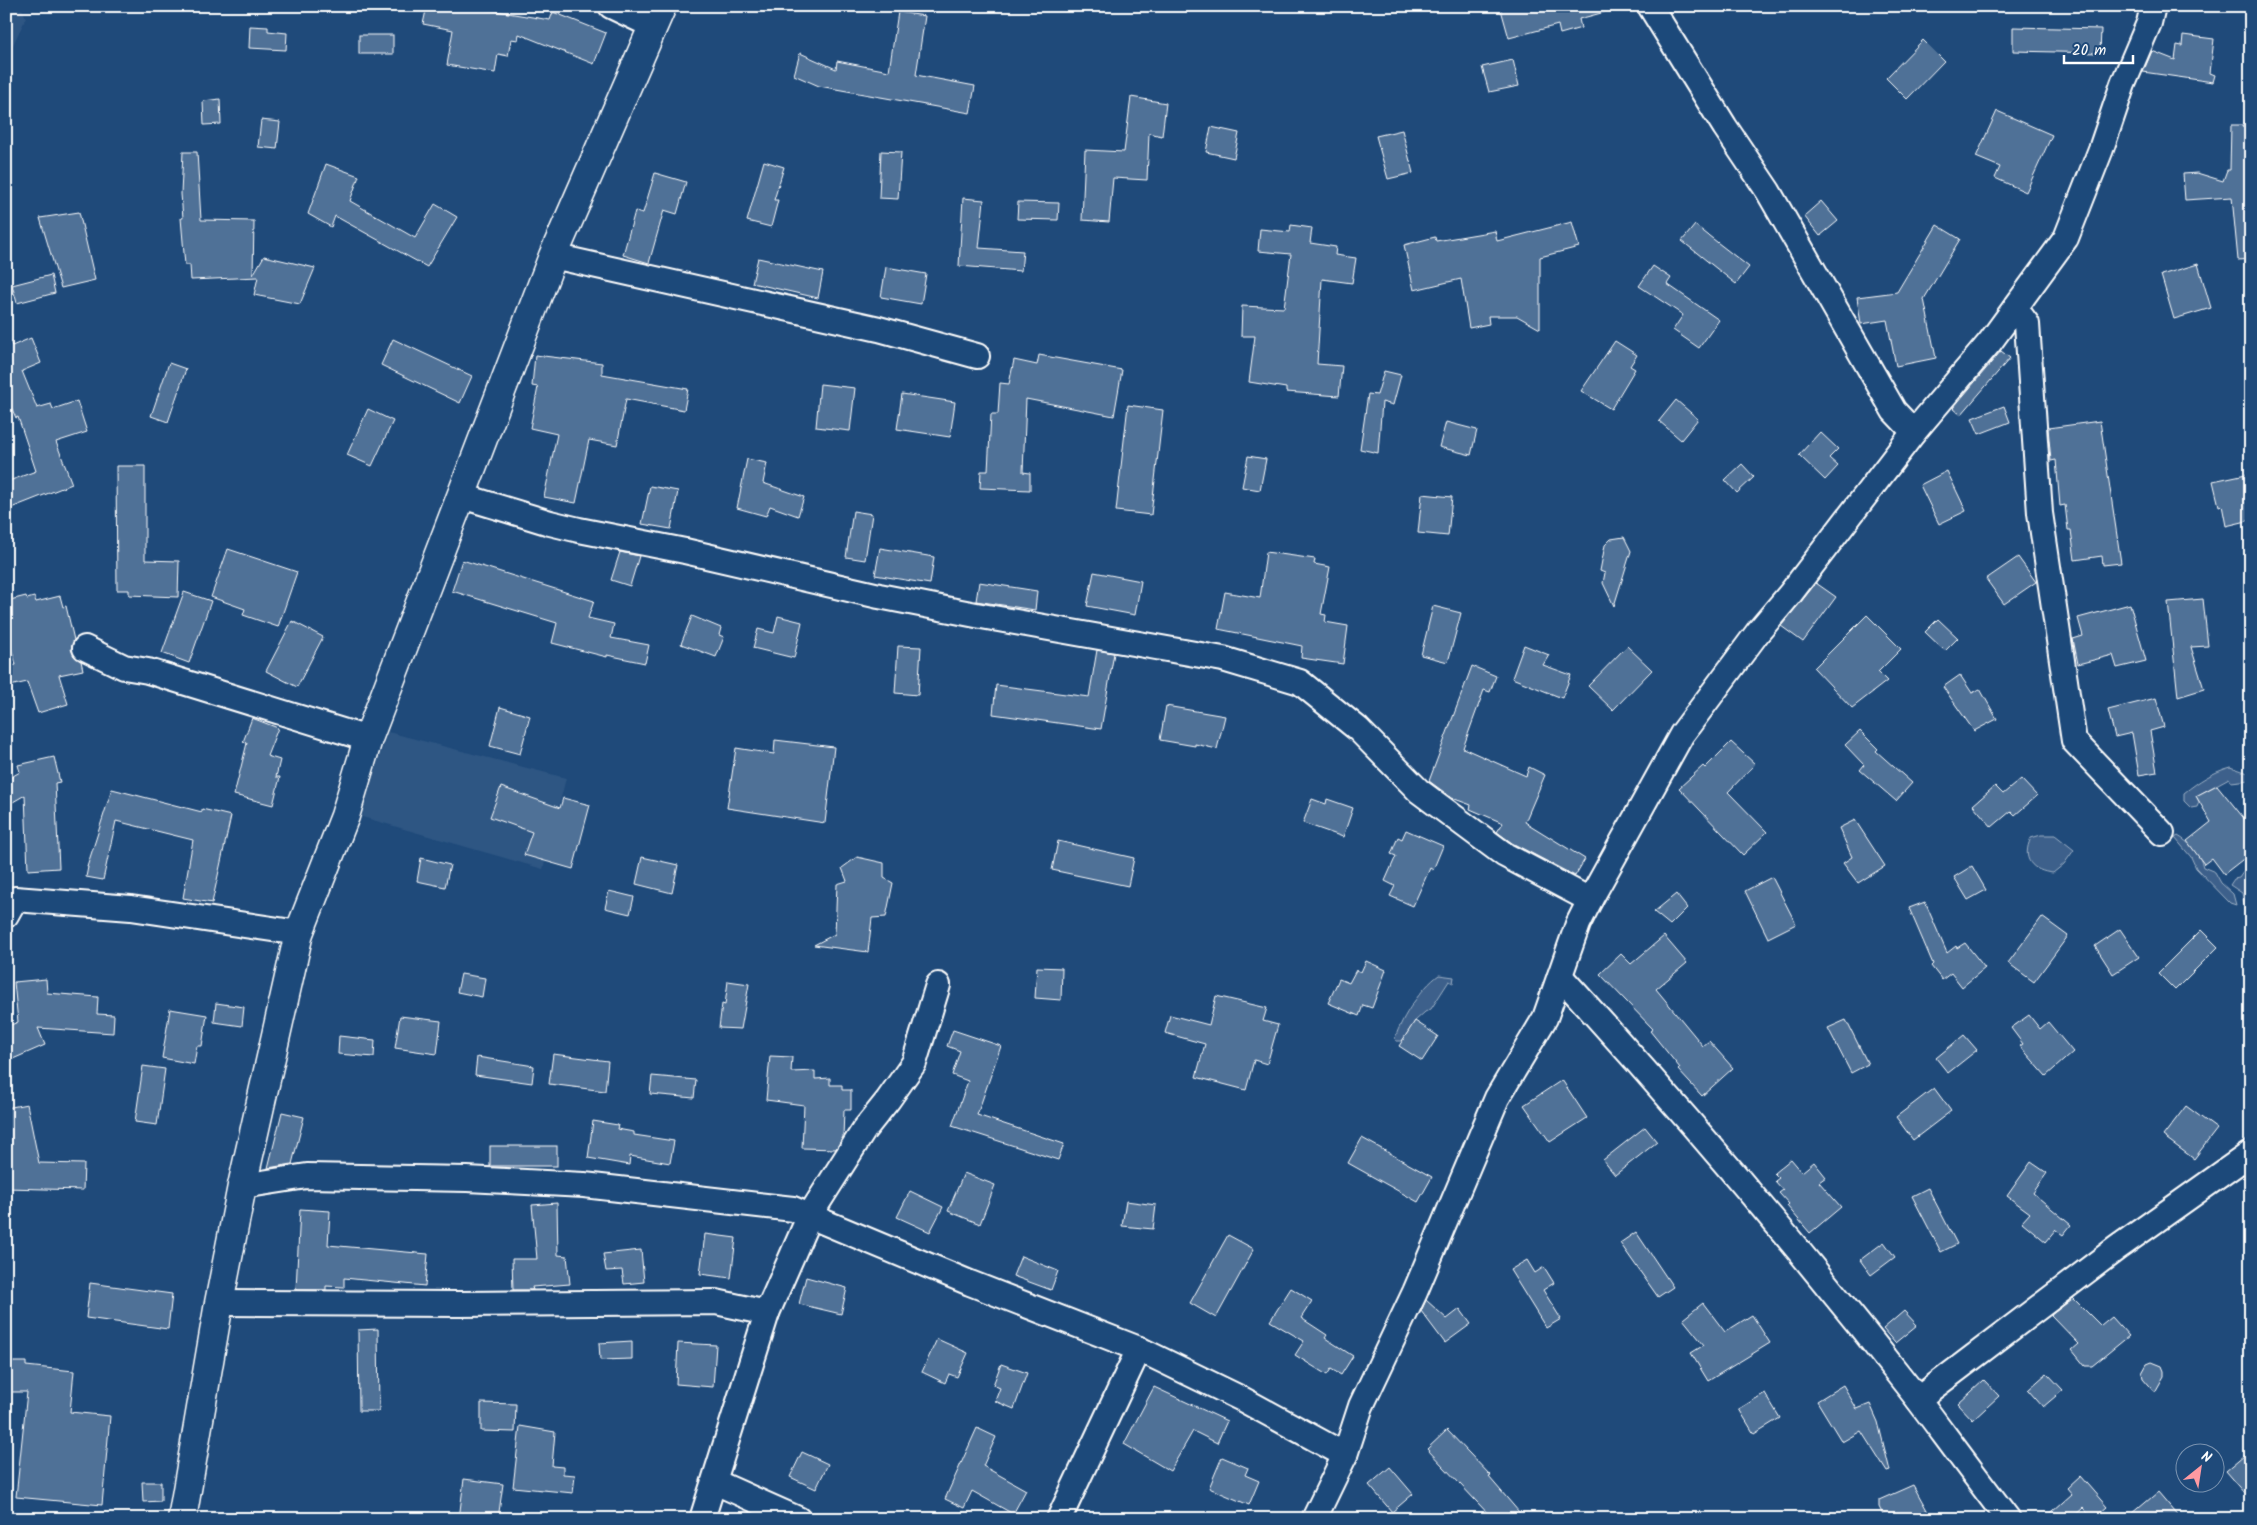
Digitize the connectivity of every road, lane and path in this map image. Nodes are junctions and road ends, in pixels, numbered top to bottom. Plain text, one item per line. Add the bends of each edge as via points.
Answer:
1 (612, 6) edge
2 (1650, 6) edge
3 (2153, 6) edge
4 (657, 16) edge
5 (553, 256) junction
6 (2014, 308) junction
7 (977, 356) dead end
8 (1914, 432) junction
9 (462, 496) junction
10 (85, 648) dead end
11 (368, 739) junction
12 (2162, 833) dead end
13 (1590, 900) junction
14 (6, 915) edge
15 (299, 932) junction
16 (1560, 976) junction
17 (938, 985) dead end
18 (2251, 1153) edge
19 (242, 1186) junction
20 (810, 1216) junction
21 (219, 1303) junction
22 (767, 1313) junction
23 (1139, 1348) junction
24 (1918, 1399) junction
25 (1345, 1455) junction
26 (715, 1482) junction
27 (182, 1519) edge
28 (702, 1519) edge
29 (798, 1519) edge
30 (1059, 1519) edge
31 (1314, 1519) edge
32 (2008, 1519) edge

1 - 4 street
2 - 8 street via 1768,192 1894,411
3 - 6 street via 2071,227
4 - 5 main road
5 - 7 street via 879,329
5 - 9 main road
6 - 8 street via 1990,342
6 - 12 street via 2027,324 2040,513 2074,741
8 - 13 street via 1682,734
9 - 11 main road
9 - 13 street via 579,530 879,596 1223,658 1300,682 1358,729 1419,791 1505,856
10 - 11 street via 124,667 148,671
11 - 15 main road via 345,816
13 - 16 street
14 - 15 street via 15,899 131,908
15 - 19 main road
16 - 24 street via 1720,1157
16 - 25 street via 1545,1018 1497,1098 1415,1292 1362,1406
17 - 20 street via 914,1063 864,1130
18 - 24 street via 2117,1248
19 - 20 street via 308,1176 584,1185 793,1209
19 - 21 main road
20 - 22 street
20 - 23 street via 970,1283
21 - 22 street via 716,1302
21 - 27 main road
22 - 26 street
23 - 25 street
23 - 30 street
24 - 32 street
25 - 31 street
26 - 28 street
26 - 29 street

